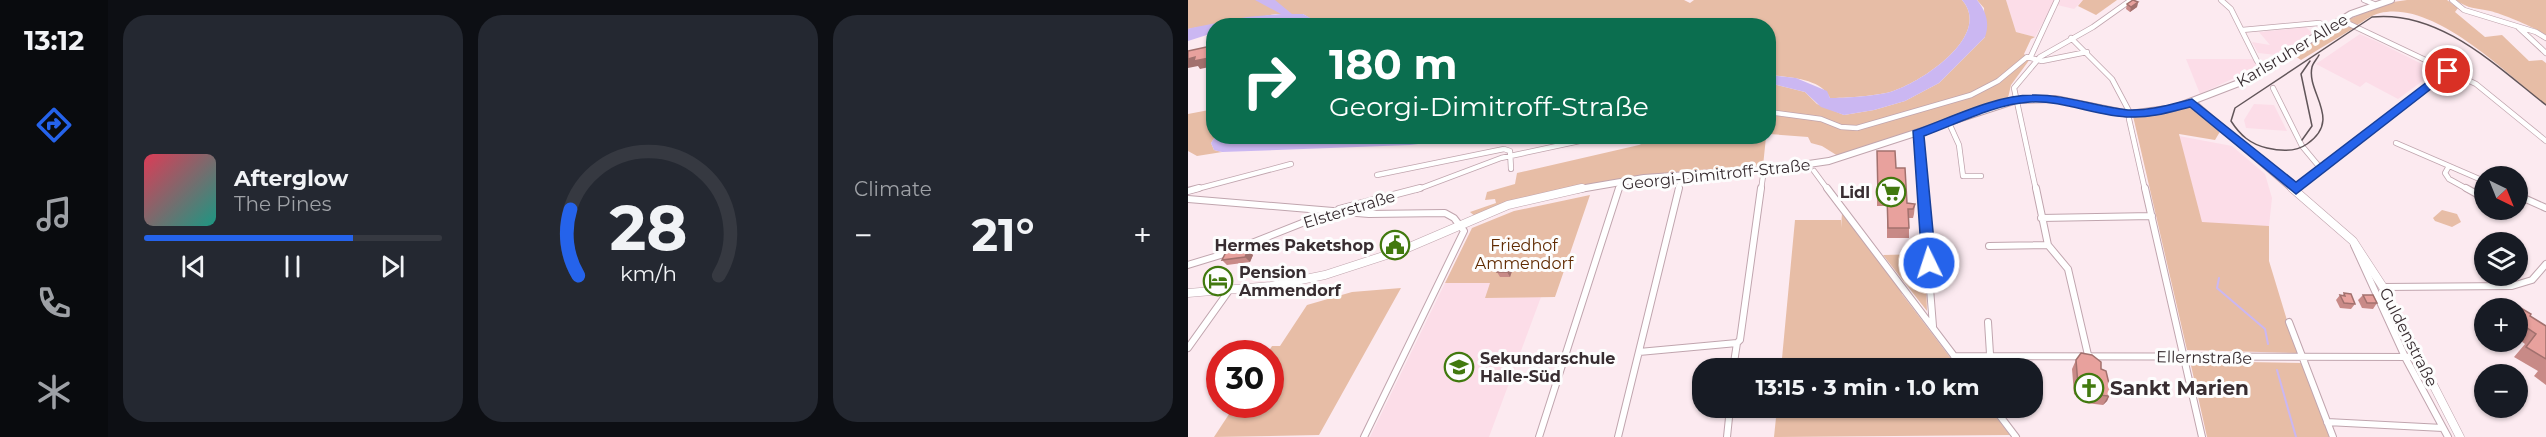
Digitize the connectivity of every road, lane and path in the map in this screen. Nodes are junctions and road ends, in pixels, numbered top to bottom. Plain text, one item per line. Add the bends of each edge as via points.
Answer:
1 (2057, 0) edge
2 (2132, 0) edge
3 (2221, 0) edge
4 (2364, 0) edge
5 (2391, 0) edge
6 (2452, 0) edge
7 (2374, 4) junction
8 (2341, 20) junction
9 (2516, 25) junction
10 (2331, 27) junction
11 (2242, 30) junction
12 (2071, 38) junction
13 (2546, 38) edge
14 (2087, 52) junction
15 (2546, 53) edge
16 (2033, 58) junction
17 (2257, 61) dead end
18 (2448, 71) junction
19 (2273, 88) dead end
20 (2017, 100) junction
21 (2192, 102) junction
22 (2129, 111) dead end
23 (1776, 114) edge
24 (2129, 119) dead end
25 (1949, 123) junction
26 (1917, 134) junction
27 (2546, 141) edge
28 (2396, 143) dead end
29 (1566, 144) edge
30 (1510, 156) junction
31 (1291, 164) dead end
32 (2449, 166) junction
33 (1512, 169) dead end
34 (1764, 169) junction
35 (2322, 170) junction
36 (1814, 171) dead end
37 (1682, 174) junction
38 (1377, 175) dead end
39 (1980, 176) dead end
40 (2474, 177) edge
41 (1621, 183) junction
42 (2296, 189) junction
43 (1188, 191) edge
44 (2474, 193) edge
45 (1188, 199) edge
46 (2528, 200) edge
47 (2546, 208) edge
48 (1334, 210) junction
49 (2152, 216) junction
50 (2042, 218) junction
51 (1461, 225) junction
52 (2353, 241) junction
53 (2048, 245) junction
54 (1989, 246) dead end
55 (2546, 264) edge
56 (1188, 265) edge
57 (2384, 287) junction
58 (1228, 292) junction
59 (1188, 293) edge
60 (1988, 322) dead end
61 (2289, 322) dead end
62 (1933, 327) junction
63 (1737, 343) junction
64 (1188, 348) edge
65 (1638, 352) junction
66 (1990, 354) junction
67 (2088, 355) junction
68 (1954, 356) joint
69 (2183, 357) junction
70 (2418, 357) junction
71 (1735, 358) edge
72 (2301, 358) junction
73 (2406, 359) junction
74 (1730, 418) edge
75 (2002, 418) edge
76 (2327, 422) junction
77 (2443, 428) junction
78 (1364, 437) edge
79 (1539, 437) edge
80 (1618, 437) edge
81 (1727, 437) edge
82 (2016, 437) edge
83 (2202, 437) edge
84 (2332, 437) edge
85 (2448, 437) edge
86 (2460, 437) edge

1 - 16 street
2 - 12 street
3 - 11 street via 2231,9
4 - 7 street
5 - 7 street, Karlsruher Allee
6 - 9 street via 2464,10
7 - 8 street, Karlsruher Allee
8 - 10 street, Karlsruher Allee
8 - 18 street
9 - 13 street
9 - 15 street
10 - 11 street via 2319,23
10 - 21 street, Karlsruher Allee via 2250,78
11 - 17 street
12 - 14 street
12 - 16 street
14 - 16 street via 2045,61
14 - 22 street via 2111,75
16 - 20 street via 2013,88
16 - 23 street via 2017,63 1998,81 1971,96 1857,128 1839,128 1822,119
18 - 27 street via 2488,92
18 - 35 street
19 - 35 street via 2302,146
20 - 21 street, Karlsruher Allee via 2055,99 2138,114
20 - 25 street, Georgi-Dimitroff-Straße
20 - 50 street
21 - 42 street, Guldenstraße
24 - 49 street
25 - 26 street, Georgi-Dimitroff-Straße
25 - 39 street via 1959,145 1963,176
26 - 34 street, Georgi-Dimitroff-Straße via 1829,162
26 - 62 street
28 - 32 street
29 - 30 street, Elsterstraße
30 - 33 street
30 - 38 street via 1510,151 1504,149
30 - 48 street, Elsterstraße via 1415,190
31 - 43 street
32 - 40 street
32 - 44 street via 2445,174 2449,179
34 - 37 street, Georgi-Dimitroff-Straße
34 - 63 street
35 - 42 street
36 - 62 street
37 - 41 street, Georgi-Dimitroff-Straße
37 - 65 street
41 - 51 street, Georgi-Dimitroff-Straße via 1520,201
41 - 79 street
42 - 52 street, Guldenstraße
45 - 48 street
46 - 47 street
48 - 51 street via 1370,214 1445,213
48 - 56 street, Elsterstraße
49 - 50 street
49 - 69 street
50 - 53 street
51 - 58 street, Georgi-Dimitroff-Straße via 1338,273 1292,284
51 - 78 street via 1464,231 1453,256
52 - 57 street, Guldenstraße
52 - 73 street, Guldenstraße via 2355,253
53 - 54 street
53 - 67 street via 2068,269
55 - 57 street via 2532,280 2512,286
57 - 70 street, Guldenstraße
58 - 59 street, Georgi-Dimitroff-Straße
58 - 64 street
60 - 66 street
61 - 72 street
62 - 68 street
63 - 65 street
63 - 71 street
65 - 80 street
66 - 67 street, Ellernstraße
66 - 68 street, Ellernstraße
67 - 69 street, Ellernstraße
69 - 72 street, Ellernstraße
69 - 83 street
70 - 73 street, Ellernstraße
70 - 86 street, Guldenstraße
72 - 73 street, Ellernstraße
72 - 76 street
73 - 77 street, Guldenstraße
74 - 81 street
75 - 82 street
76 - 77 street
76 - 84 street
77 - 85 street, Guldenstraße

